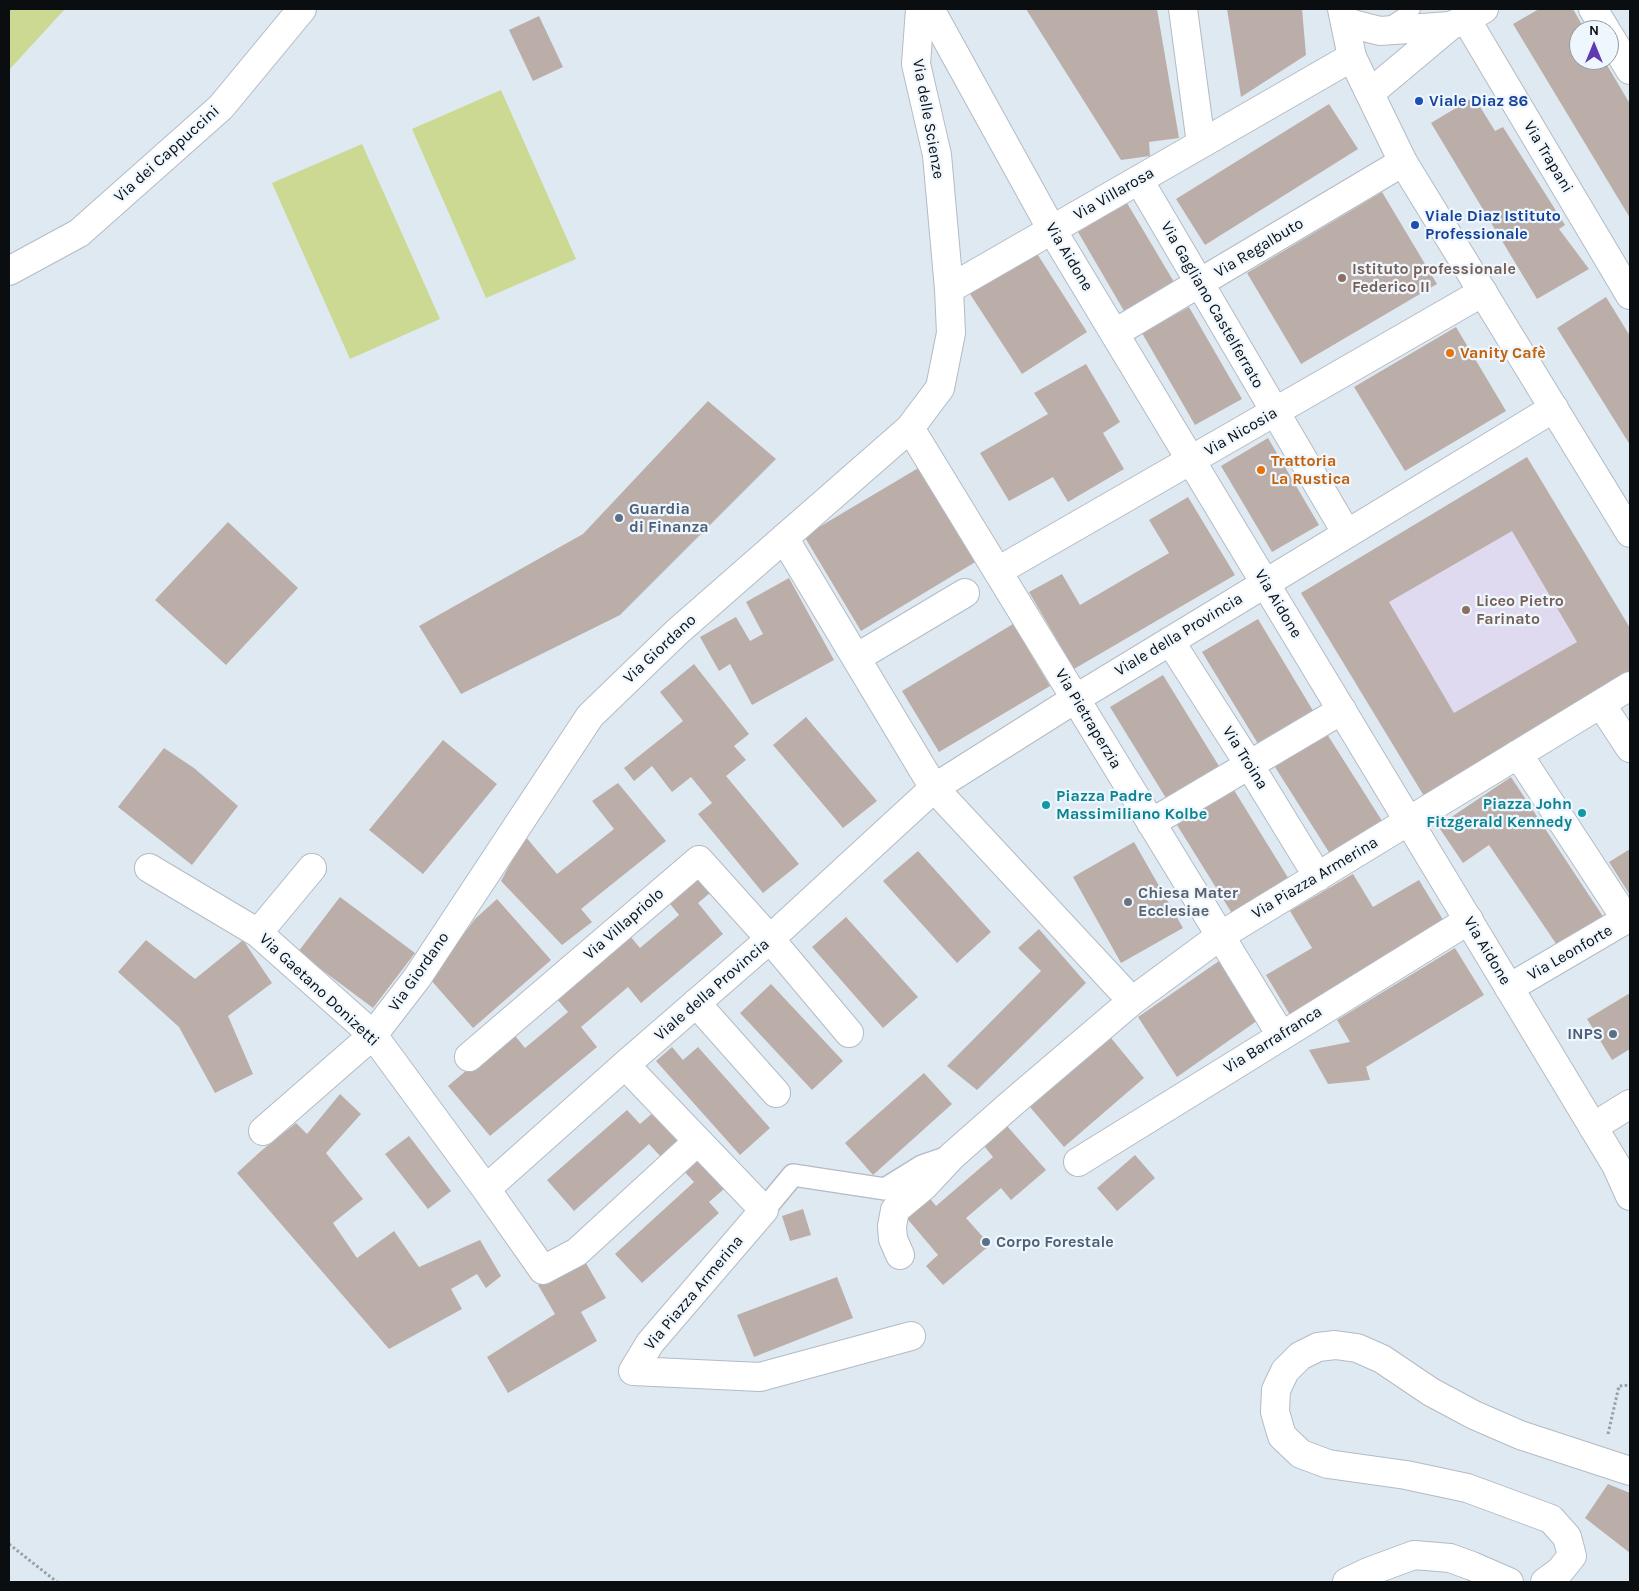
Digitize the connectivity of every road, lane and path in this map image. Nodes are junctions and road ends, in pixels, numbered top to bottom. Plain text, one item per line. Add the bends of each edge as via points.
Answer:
1 (302, 9) edge
2 (920, 9) edge
3 (930, 9) edge
4 (1183, 9) edge
5 (1414, 9) edge
6 (1593, 9) edge
7 (1344, 16) edge
8 (1467, 18) edge
9 (1600, 20) edge
10 (1380, 31) junction
11 (1619, 52) edge
12 (1352, 57) junction
13 (1630, 70) edge
14 (1370, 93) junction
15 (1201, 144) junction
16 (1403, 162) junction
17 (1139, 180) junction
18 (1052, 230) junction
19 (9, 271) edge
20 (1199, 283) junction
21 (949, 289) junction
22 (1483, 292) junction
23 (1630, 295) edge
24 (1115, 333) junction
25 (1554, 408) junction
26 (1275, 412) junction
27 (910, 428) junction
28 (1191, 460) junction
29 (1630, 533) edge
30 (1347, 534) junction
31 (784, 538) junction
32 (998, 571) junction
33 (1266, 583) junction
34 (965, 594) dead end
35 (1170, 641) junction
36 (856, 658) junction
37 (1630, 686) edge
38 (1075, 698) junction
39 (1601, 704) junction
40 (1342, 710) junction
41 (1630, 748) edge
42 (1518, 754) junction
43 (1250, 766) junction
44 (934, 788) junction
45 (1409, 821) junction
46 (1151, 823) junction
47 (148, 868) dead end
48 (312, 868) dead end
49 (1318, 876) junction
50 (1628, 918) edge
51 (1468, 920) junction
52 (258, 933) junction
53 (1220, 936) junction
54 (770, 939) junction
55 (1509, 988) junction
56 (1132, 1001) junction
57 (696, 1003) junction
58 (850, 1033) dead end
59 (373, 1035) junction
60 (1281, 1035) junction
61 (469, 1056) dead end
62 (625, 1065) junction
63 (776, 1093) dead end
64 (1630, 1104) edge
65 (1593, 1127) junction
66 (263, 1130) dead end
67 (698, 1141) junction
68 (952, 1156) junction
69 (1078, 1162) dead end
70 (486, 1189) junction
71 (1630, 1196) edge
72 (764, 1210) junction
73 (900, 1255) dead end
74 (911, 1336) dead end
75 (1630, 1385) edge
76 (1602, 1461) junction
77 (1630, 1471) edge
78 (9, 1544) edge
79 (56, 1582) edge
80 (1348, 1582) edge
81 (1509, 1582) edge
82 (1544, 1582) edge

1 - 19 street, Via dei Cappuccini via 221,107 79,233
2 - 21 street, Via delle Scienze via 916,64 937,155
3 - 18 street, Via Aidone
4 - 15 street
5 - 10 lane
6 - 9 street
7 - 10 street
7 - 12 street
8 - 10 street
8 - 14 street
8 - 23 street, Via Trapani
11 - 13 street
12 - 14 street
12 - 15 street, Via Villarosa
14 - 16 street
15 - 17 street, Via Villarosa
16 - 20 street, Via Regalbuto
16 - 22 street
17 - 18 street, Via Villarosa
17 - 20 street, Via Gagliano Castelferrato
18 - 21 street, Via Villarosa
18 - 24 street, Via Aidone
20 - 24 street, Via Regalbuto
20 - 26 street, Via Gagliano Castelferrato
21 - 27 street, Via Giordano via 951,333 940,388
22 - 25 street
22 - 26 street, Via Nicosia
24 - 28 street, Via Aidone
25 - 29 street
25 - 30 street, Viale della Provincia
26 - 28 street, Via Nicosia
26 - 30 street, Via Gagliano Castelferrato
27 - 31 street, Via Giordano
27 - 32 street, Via Pietraperzia
28 - 32 street, Via Nicosia
28 - 33 street, Via Aidone
30 - 33 street, Viale della Provincia
31 - 36 street
31 - 59 street, Via Giordano via 677,632 590,716 417,978
32 - 38 street, Via Pietraperzia
33 - 35 street, Viale della Provincia
33 - 40 street, Via Aidone
34 - 36 street
35 - 38 street, Viale della Provincia
35 - 43 street, Via Troina
36 - 44 street
37 - 39 street, Via Piazza Armerina
38 - 44 street, Viale della Provincia
38 - 46 street, Via Pietraperzia
39 - 41 street
39 - 42 street, Via Piazza Armerina
40 - 43 street
40 - 45 street, Via Aidone
42 - 45 street, Via Piazza Armerina
42 - 50 street
43 - 46 street
43 - 49 street, Via Troina
44 - 54 street, Viale della Provincia
44 - 56 street
45 - 49 street, Via Piazza Armerina
45 - 51 street, Via Aidone
46 - 53 street, Via Pietraperzia
47 - 52 street, Via Gaetano Donizetti
48 - 52 street
49 - 53 street, Via Piazza Armerina
50 - 55 street, Via Leonforte
51 - 55 street, Via Aidone
51 - 60 street, Via Barrafranca
52 - 59 street, Via Gaetano Donizetti
53 - 56 street, Via Piazza Armerina
53 - 60 street, Via Pietraperzia
54 - 57 street, Viale della Provincia
54 - 58 street
54 - 61 street, Via Villapriolo via 699,860
55 - 65 street, Via Aidone
56 - 68 street, Via Piazza Armerina
57 - 62 street, Viale della Provincia
57 - 63 street
59 - 66 street, Via Giordano
59 - 70 street, Via Gaetano Donizetti
60 - 69 street, Via Barrafranca
62 - 67 street
62 - 70 street, Viale della Provincia
64 - 65 street
65 - 71 street, Via Aidone
67 - 70 street, Via Gaetano Donizetti via 577,1252 544,1270
67 - 72 street
68 - 72 street, Via Piazza Armerina via 922,1166 885,1189 793,1175
68 - 73 street, Via Piazza Armerina via 924,1186 895,1210 893,1239
72 - 74 street, Via Piazza Armerina via 650,1343 633,1371 760,1377
75 - 76 path via 1619,1386
76 - 77 street
76 - 82 street via 1520,1435 1474,1415 1431,1392 1382,1359 1357,1348 1318,1347 1300,1356 1285,1371 1276,1390 1274,1412 1282,1436 1301,1454 1328,1464 1467,1488 1551,1519 1567,1537 1572,1556 1560,1571
78 - 79 path
80 - 81 street via 1414,1555 1450,1558

